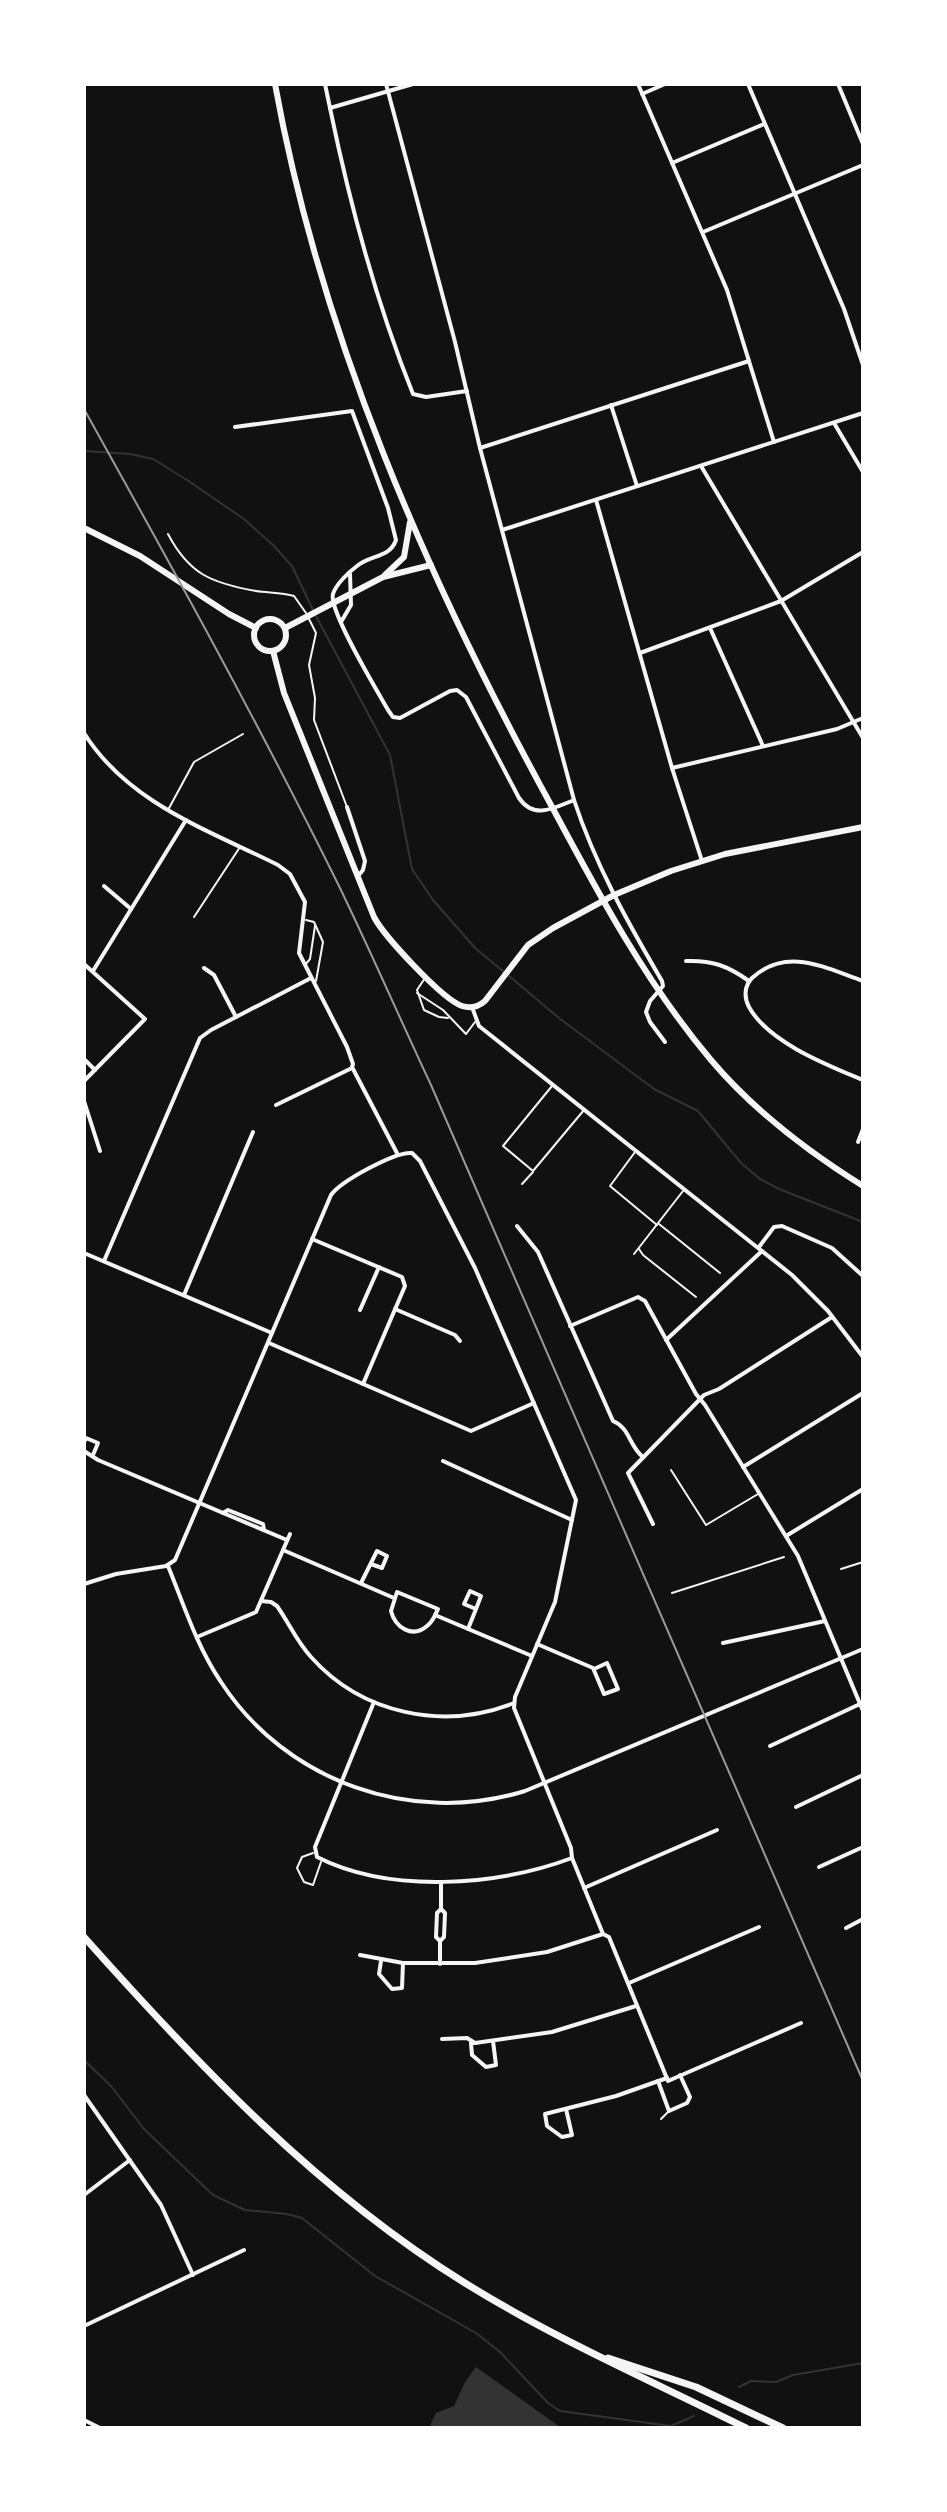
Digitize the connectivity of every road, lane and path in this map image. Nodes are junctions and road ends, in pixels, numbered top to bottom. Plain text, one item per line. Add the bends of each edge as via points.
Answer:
1 (275, 84) edge
2 (325, 84) edge
3 (386, 84) edge
4 (413, 84) edge
5 (638, 84) edge
6 (665, 84) edge
7 (748, 84) edge
8 (838, 84) edge
9 (388, 93) junction
10 (642, 94) junction
11 (330, 108) junction
12 (764, 124) junction
13 (863, 144) edge
14 (672, 163) junction
15 (863, 165) edge
16 (794, 194) junction
17 (703, 232) junction
18 (749, 361) junction
19 (863, 365) edge
20 (467, 391) junction
21 (611, 405) junction
22 (863, 413) edge
23 (834, 423) junction
24 (235, 427) dead end
25 (774, 442) junction
26 (480, 448) junction
27 (701, 466) junction
28 (863, 472) edge
29 (637, 486) junction
30 (596, 500) junction
31 (410, 522) junction
32 (84, 528) edge
33 (502, 530) junction
34 (168, 534) dead end
35 (863, 552) edge
36 (431, 565) junction
37 (351, 572) junction
38 (383, 577) junction
39 (781, 601) junction
40 (341, 623) junction
41 (709, 627) junction
42 (256, 628) junction
43 (285, 628) junction
44 (273, 651) junction
45 (640, 653) junction
46 (863, 718) edge
47 (854, 723) junction
48 (243, 734) dead end
49 (85, 737) edge
50 (863, 738) edge
51 (763, 746) junction
52 (672, 768) junction
53 (574, 800) junction
54 (347, 807) joint
55 (168, 811) junction
56 (186, 819) junction
57 (863, 827) edge
58 (240, 846) junction
59 (702, 861) junction
60 (358, 877) junction
61 (104, 886) dead end
62 (614, 895) junction
63 (131, 909) junction
64 (194, 917) dead end
65 (304, 919) junction
66 (316, 925) junction
67 (686, 961) dead end
68 (84, 964) edge
69 (305, 965) junction
70 (204, 968) dead end
71 (93, 971) junction
72 (426, 977) junction
73 (311, 978) junction
74 (749, 981) junction
75 (863, 981) edge
76 (315, 986) junction
77 (417, 993) junction
78 (472, 1007) junction
79 (236, 1017) junction
80 (449, 1018) junction
81 (476, 1021) junction
82 (665, 1042) dead end
83 (84, 1059) edge
84 (352, 1067) junction
85 (95, 1070) junction
86 (863, 1080) edge
87 (84, 1081) edge
88 (553, 1085) junction
89 (84, 1101) edge
90 (276, 1105) dead end
91 (584, 1110) junction
92 (863, 1129) edge
93 (253, 1132) dead end
94 (858, 1142) dead end
95 (100, 1151) dead end
96 (636, 1151) junction
97 (398, 1155) junction
98 (533, 1171) junction
99 (522, 1184) dead end
100 (863, 1186) edge
101 (684, 1190) junction
102 (658, 1224) junction
103 (517, 1226) dead end
104 (312, 1239) junction
105 (639, 1248) junction
106 (760, 1249) junction
107 (84, 1253) edge
108 (634, 1254) dead end
109 (104, 1261) junction
110 (379, 1267) junction
111 (720, 1273) dead end
112 (863, 1276) edge
113 (184, 1295) junction
114 (696, 1297) dead end
115 (395, 1309) junction
116 (360, 1310) dead end
117 (832, 1317) junction
118 (570, 1326) junction
119 (272, 1333) junction
120 (666, 1340) junction
121 (460, 1341) dead end
122 (268, 1342) junction
123 (863, 1357) edge
124 (363, 1384) junction
125 (863, 1393) edge
126 (700, 1398) junction
127 (534, 1403) junction
128 (84, 1442) edge
129 (84, 1451) edge
130 (93, 1455) junction
131 (643, 1457) junction
132 (443, 1461) dead end
133 (743, 1467) junction
134 (671, 1470) dead end
135 (863, 1489) edge
136 (759, 1494) junction
137 (200, 1503) junction
138 (572, 1520) junction
139 (653, 1524) dead end
140 (786, 1536) junction
141 (283, 1550) junction
142 (784, 1557) dead end
143 (863, 1562) edge
144 (371, 1564) dead end
145 (168, 1565) junction
146 (841, 1569) dead end
147 (361, 1583) junction
148 (84, 1584) edge
149 (672, 1593) dead end
150 (394, 1598) junction
151 (261, 1601) junction
152 (476, 1609) junction
153 (435, 1615) junction
154 (825, 1621) junction
155 (468, 1629) junction
156 (197, 1637) junction
157 (723, 1643) dead end
158 (537, 1644) junction
159 (863, 1649) edge
160 (532, 1656) junction
161 (840, 1658) junction
162 (594, 1669) junction
163 (374, 1702) junction
164 (514, 1703) junction
165 (860, 1704) junction
166 (863, 1711) edge
167 (770, 1746) dead end
168 (863, 1775) edge
169 (341, 1783) junction
170 (544, 1784) junction
171 (796, 1807) dead end
172 (717, 1830) dead end
173 (863, 1847) edge
174 (314, 1853) junction
175 (572, 1858) junction
176 (322, 1860) junction
177 (819, 1867) dead end
178 (441, 1882) junction
179 (584, 1888) junction
180 (863, 1919) edge
181 (759, 1927) dead end
182 (846, 1928) dead end
183 (603, 1934) junction
184 (84, 1937) edge
185 (360, 1955) dead end
186 (381, 1961) junction
187 (403, 1963) junction
188 (440, 1964) junction
189 (629, 1983) junction
190 (636, 2006) junction
191 (801, 2023) dead end
192 (442, 2039) dead end
193 (493, 2041) junction
194 (475, 2043) junction
195 (680, 2075) junction
196 (667, 2078) junction
197 (658, 2081) junction
198 (84, 2095) edge
199 (566, 2109) junction
200 (669, 2111) junction
201 (661, 2119) dead end
202 (130, 2160) junction
203 (84, 2195) edge
204 (244, 2250) dead end
205 (193, 2275) junction
206 (84, 2326) edge
207 (591, 2352) junction
208 (84, 2420) edge
209 (744, 2427) edge
210 (100, 2428) edge
211 (783, 2428) edge

1 - 31 street via 315,255
2 - 11 street
3 - 9 street
4 - 9 street
5 - 10 street
6 - 10 street
7 - 12 street
8 - 13 street
9 - 11 street
9 - 20 street
10 - 14 street
11 - 20 street via 365,256 413,394
12 - 14 street
12 - 16 street
14 - 17 street
15 - 16 street
16 - 17 street
16 - 19 street
17 - 18 street
18 - 21 street
18 - 25 street
20 - 26 street
21 - 26 street
21 - 29 street
22 - 23 street
23 - 25 street
23 - 28 street
24 - 37 street via 352,411 396,540 388,552
25 - 27 street
26 - 33 street
27 - 29 street
27 - 39 street
29 - 30 street
30 - 33 street
30 - 45 street
31 - 36 street
31 - 38 street via 404,557
32 - 42 street
33 - 53 street
34 - 54 lane via 191,568 218,581 298,599 316,633 309,665 314,720
35 - 39 street
36 - 38 street
36 - 100 street via 545,794 669,1006 710,1059 773,1122
37 - 40 street via 351,605
37 - 40 street via 333,593
38 - 43 street
39 - 41 street
39 - 47 street
40 - 53 street via 393,717 457,690 466,697 523,804 539,812
41 - 45 street
41 - 51 street
42 - 43 street via 270,619
42 - 44 street via 257,645
43 - 44 street via 284,642
44 - 60 street via 284,693
45 - 52 street
46 - 47 street
47 - 50 street
47 - 51 street
48 - 55 lane via 194,762
49 - 55 street via 124,781
51 - 52 street
52 - 59 street
53 - 62 street
54 - 60 street via 365,861
55 - 56 street
56 - 58 street
56 - 63 street
57 - 59 street
58 - 64 lane
58 - 65 street via 290,874 305,902
59 - 62 street
60 - 72 street via 378,925
61 - 63 street
62 - 78 street via 528,945 484,1003
62 - 82 street via 662,981 646,1012
63 - 71 street
65 - 66 lane
65 - 69 street via 299,953
66 - 69 lane
66 - 76 lane via 323,942
67 - 74 street via 718,963
68 - 71 street
69 - 73 street
70 - 79 street via 214,975
71 - 85 street via 144,1017
72 - 77 lane
72 - 78 street via 457,1003
73 - 76 street
73 - 79 street
74 - 75 street via 777,963 793,960
74 - 86 street via 746,999 759,1020 796,1048
76 - 84 street
77 - 80 lane
77 - 80 lane via 424,1010
78 - 81 street
79 - 109 street via 197,1043
80 - 81 lane via 466,1034
81 - 88 street
83 - 85 street
84 - 90 street
84 - 97 street
85 - 87 street
88 - 91 street
88 - 98 lane via 503,1146
89 - 95 street
91 - 96 street
91 - 98 lane
92 - 94 street
93 - 113 street
96 - 101 street
96 - 102 lane via 610,1186
97 - 104 street via 337,1188
97 - 127 street via 412,1153 420,1161 475,1268
98 - 99 lane
101 - 102 lane
101 - 106 street
102 - 105 lane
102 - 111 lane
103 - 118 street via 538,1252
104 - 110 street
104 - 119 street
105 - 108 lane
105 - 114 lane
106 - 112 street via 781,1225 832,1248
106 - 117 street
106 - 120 street
107 - 109 street
109 - 113 street
110 - 115 street via 402,1277 405,1286
110 - 116 street
113 - 119 street
115 - 121 street
115 - 124 street
117 - 123 street
117 - 126 street
118 - 120 street via 638,1297
118 - 131 street via 613,1421 624,1426
119 - 122 street
120 - 126 street
122 - 124 street
122 - 137 street
124 - 127 street via 471,1431
125 - 133 street
126 - 131 street
126 - 133 street
127 - 138 street via 576,1500
128 - 130 street via 86,1438 98,1443
129 - 130 street
130 - 137 street
131 - 139 street via 628,1473
132 - 138 street
133 - 136 street
134 - 136 lane via 706,1525
135 - 140 street
136 - 140 street
137 - 141 street via 240,1514 263,1524 264,1530 288,1537
137 - 145 street
138 - 158 street via 555,1602
140 - 154 street
141 - 147 street
141 - 151 street
142 - 149 lane
143 - 146 lane
144 - 147 street
145 - 148 street
145 - 156 street
147 - 150 street
150 - 153 street via 397,1592 438,1609
150 - 153 street via 392,1616 404,1629 424,1629
151 - 156 street via 251,1615
151 - 163 street via 277,1606 324,1670
152 - 152 street via 464,1604 470,1591 481,1596
152 - 155 street
153 - 155 street
154 - 157 street
154 - 161 street
155 - 160 street
156 - 169 street via 222,1684 254,1724 296,1758
158 - 160 street
158 - 162 street
159 - 161 street
160 - 164 street
161 - 165 street
161 - 170 street
162 - 162 street via 607,1663 618,1689 604,1694
163 - 164 street via 440,1717
163 - 169 street
164 - 170 street
165 - 166 street
165 - 167 street
168 - 171 street
169 - 170 street via 384,1797 438,1803 490,1800
169 - 174 street
170 - 175 street
172 - 179 street
173 - 177 street
174 - 176 street
174 - 176 lane via 302,1857 297,1868 304,1882 313,1885
175 - 178 street via 505,1877
175 - 179 street
176 - 178 street via 383,1877
178 - 188 street via 436,1937
179 - 183 street
180 - 182 street
181 - 189 street
183 - 188 street via 521,1958
183 - 189 street
184 - 207 main road via 222,2085 319,2176 463,2283
185 - 186 street
186 - 187 street
186 - 187 street via 379,1974 392,1989 402,1988
187 - 188 street
189 - 190 street
190 - 193 street via 572,2027
190 - 196 street
191 - 195 street
192 - 194 street via 467,2038
193 - 194 street
193 - 194 street via 496,2065 486,2067 472,2055
195 - 196 street
195 - 200 street via 690,2097
196 - 197 street
197 - 199 street
197 - 200 street
198 - 202 street
199 - 199 street via 545,2114 547,2126 562,2137 572,2135
200 - 201 lane
202 - 203 street
202 - 205 street via 161,2205
204 - 205 street
205 - 206 street
207 - 209 main road
207 - 211 main road via 696,2387
208 - 210 street

